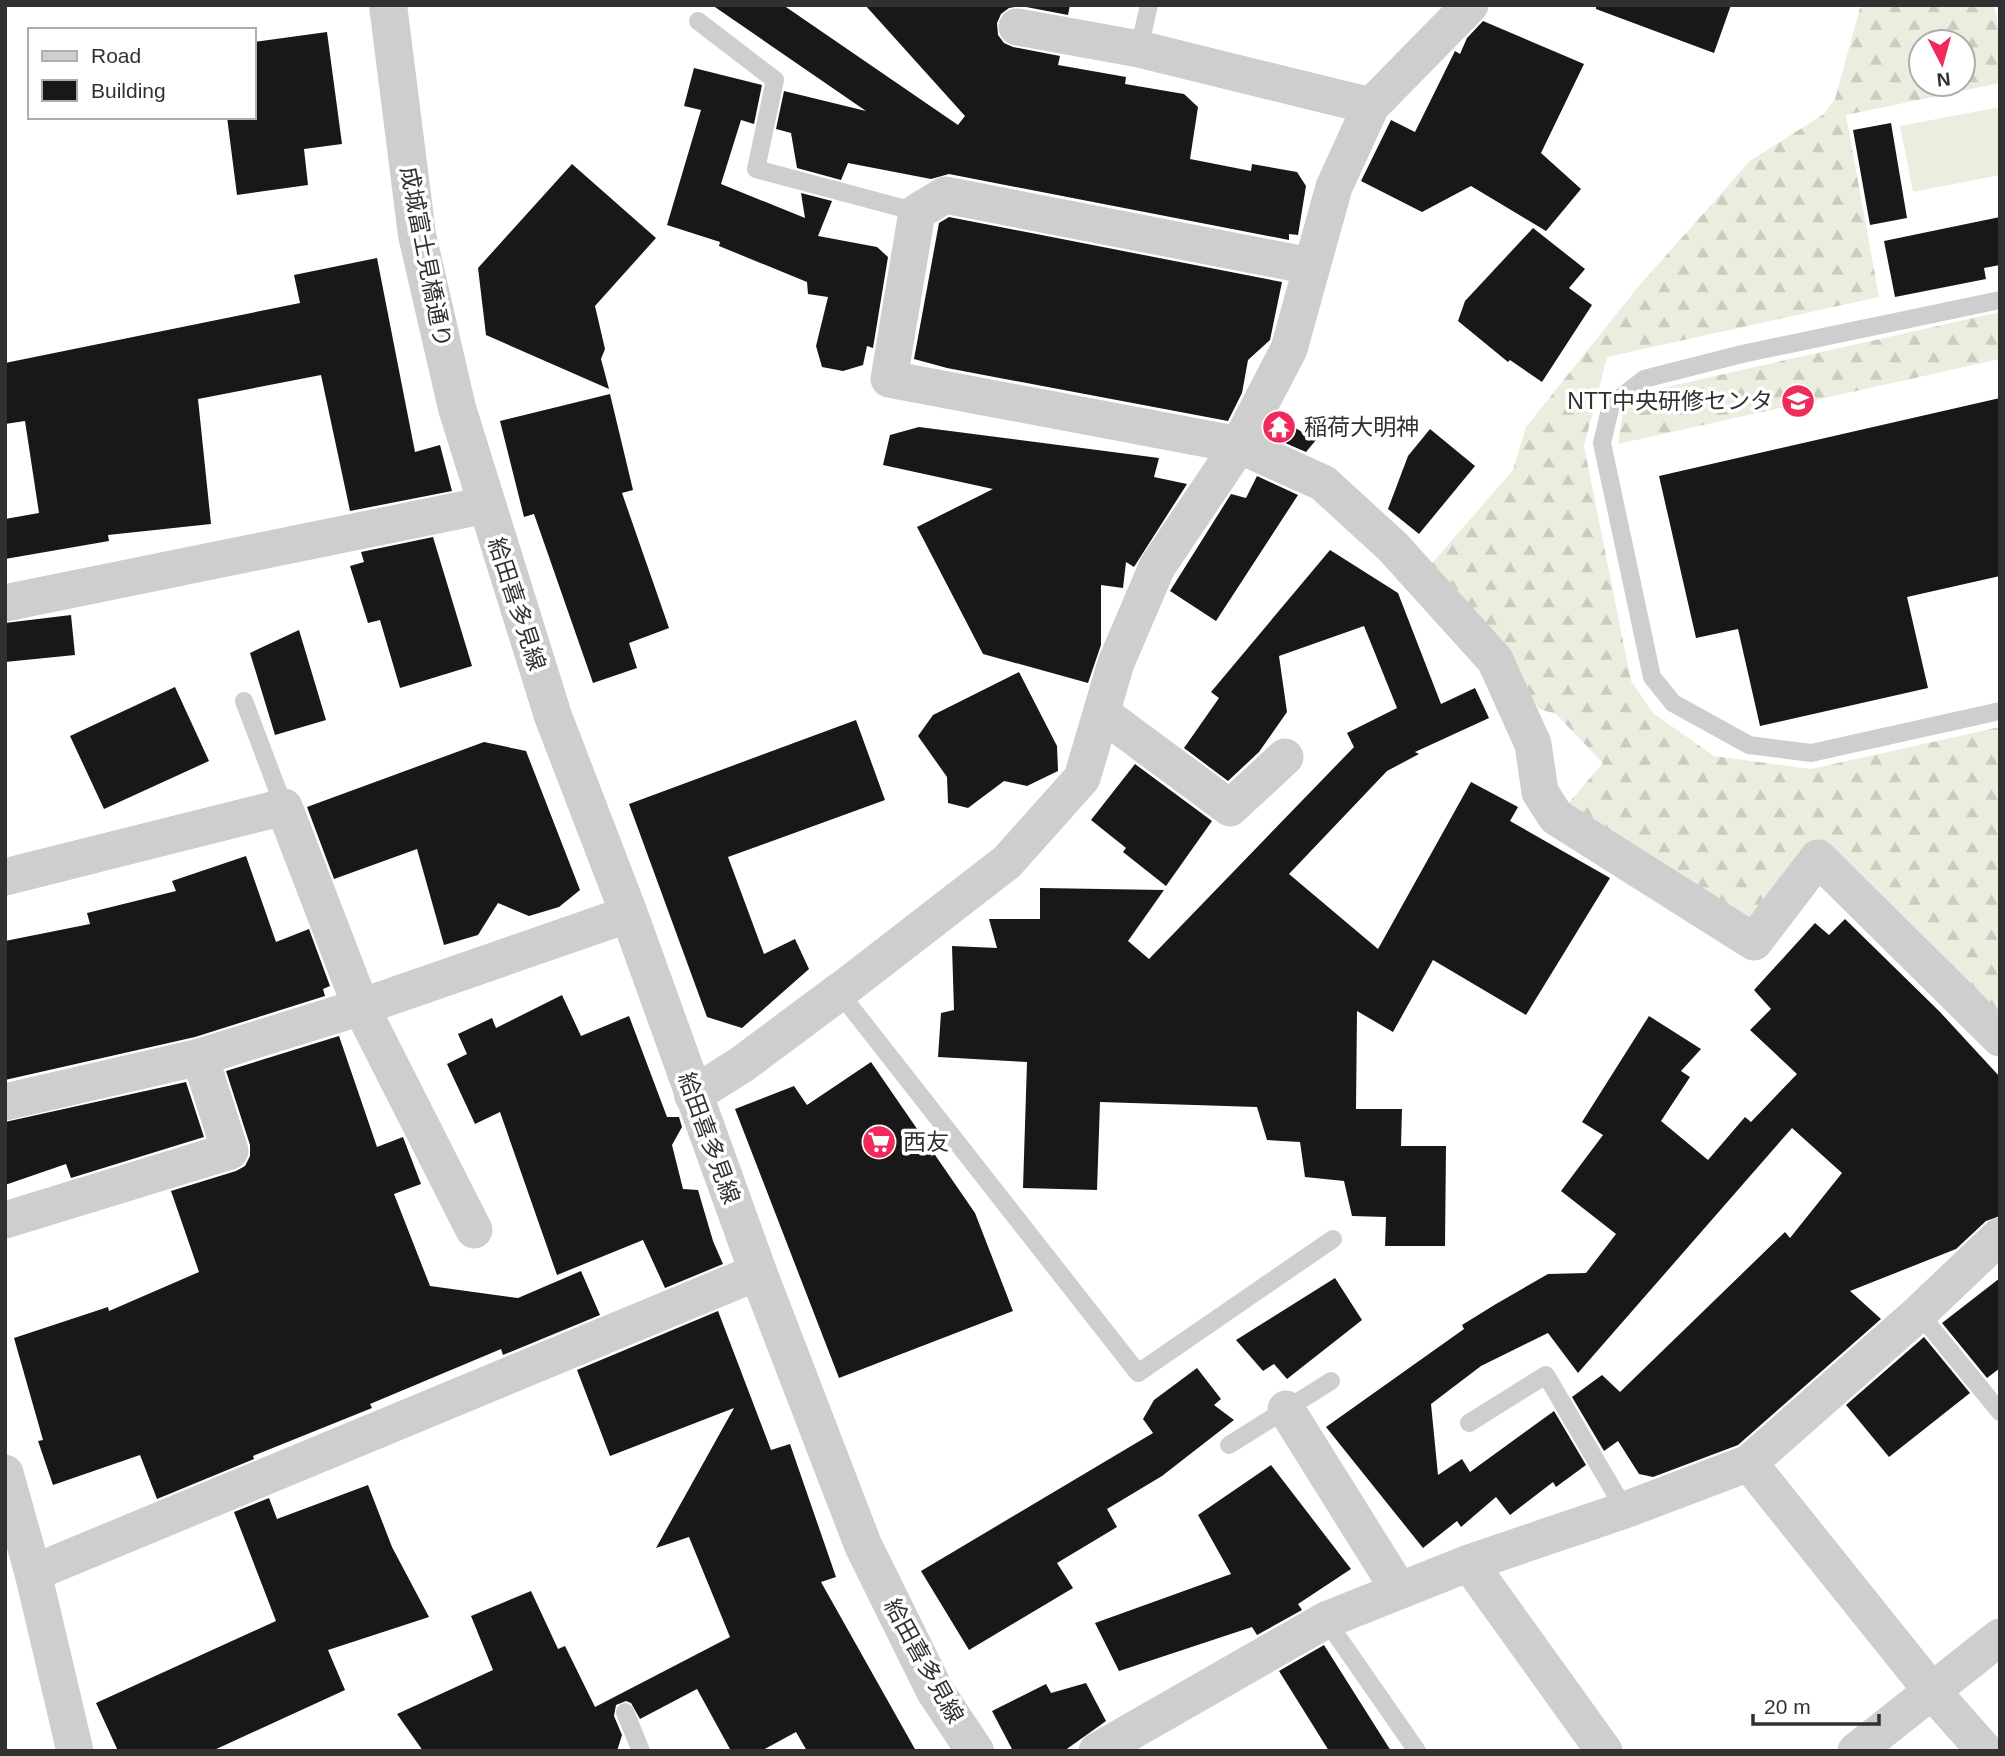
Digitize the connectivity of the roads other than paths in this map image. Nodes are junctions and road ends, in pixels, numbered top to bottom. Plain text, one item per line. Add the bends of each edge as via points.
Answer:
1 (387, 5) edge
2 (1149, 5) edge
3 (1470, 5) edge
4 (698, 21) dead end
5 (1017, 27) dead end
6 (1139, 49) junction
7 (1371, 106) junction
8 (917, 212) junction
9 (1310, 266) junction
10 (2000, 300) edge
11 (1239, 445) junction
12 (486, 505) junction
13 (5, 603) edge
14 (244, 701) dead end
15 (2000, 711) edge
16 (1103, 714) junction
17 (1286, 757) dead end
18 (285, 807) junction
19 (5, 877) edge
20 (629, 914) junction
21 (839, 992) junction
22 (361, 1007) junction
23 (2000, 1038) edge
24 (200, 1057) junction
25 (693, 1095) junction
26 (5, 1102) edge
27 (5, 1220) edge
28 (474, 1230) dead end
29 (2000, 1236) edge
30 (1333, 1239) dead end
31 (758, 1272) junction
32 (1919, 1313) junction
33 (1331, 1381) dead end
34 (1286, 1409) junction
35 (2000, 1412) edge
36 (1469, 1423) dead end
37 (1229, 1445) dead end
38 (1748, 1463) junction
39 (5, 1473) edge
40 (1625, 1510) junction
41 (1469, 1563) junction
42 (33, 1573) junction
43 (1399, 1590) junction
44 (1326, 1620) junction
45 (2000, 1637) edge
46 (1931, 1690) junction
47 (625, 1712) dead end
48 (75, 1751) edge
49 (641, 1751) edge
50 (975, 1751) edge
51 (1097, 1751) edge
52 (1418, 1751) edge
53 (1604, 1751) edge
54 (1856, 1751) edge
55 (1985, 1751) edge

1 - 12 street, 成城富士見橋通り via 417,235 457,408
2 - 6 lane
3 - 7 street
4 - 8 lane via 775,80 756,169
5 - 6 street
6 - 7 street
7 - 9 street via 1334,187
8 - 9 street via 945,195
8 - 11 street via 889,379
9 - 11 street via 1289,349
10 - 15 lane via 1644,379 1611,405 1602,443 1652,677 1673,703 1749,745 1811,752
11 - 16 street via 1157,567 1116,663
11 - 23 street via 1322,483 1393,547 1495,660 1533,744 1541,792 1556,817 1754,942 1818,859
12 - 13 street
12 - 20 street, 給田喜多見線 via 553,716
14 - 18 lane
16 - 17 street via 1230,808
16 - 21 street via 1082,778 1007,862
18 - 19 street
18 - 22 street
20 - 22 street
20 - 25 street, 給田喜多見線
21 - 25 street
21 - 30 lane via 1138,1373
22 - 24 street
22 - 28 street
24 - 26 street
24 - 27 street via 230,1151
25 - 31 street, 給田喜多見線
29 - 32 street
31 - 42 street
31 - 50 street, 給田喜多見線 via 863,1545 935,1691
32 - 35 lane
32 - 38 street
33 - 34 lane
34 - 37 lane
34 - 43 street
36 - 40 lane via 1546,1376
38 - 40 street
38 - 46 street
39 - 42 street
40 - 41 street
41 - 43 street
41 - 53 street
42 - 48 street
43 - 44 street
44 - 51 street
44 - 52 lane
45 - 46 street
46 - 54 street
46 - 55 street
47 - 49 lane

